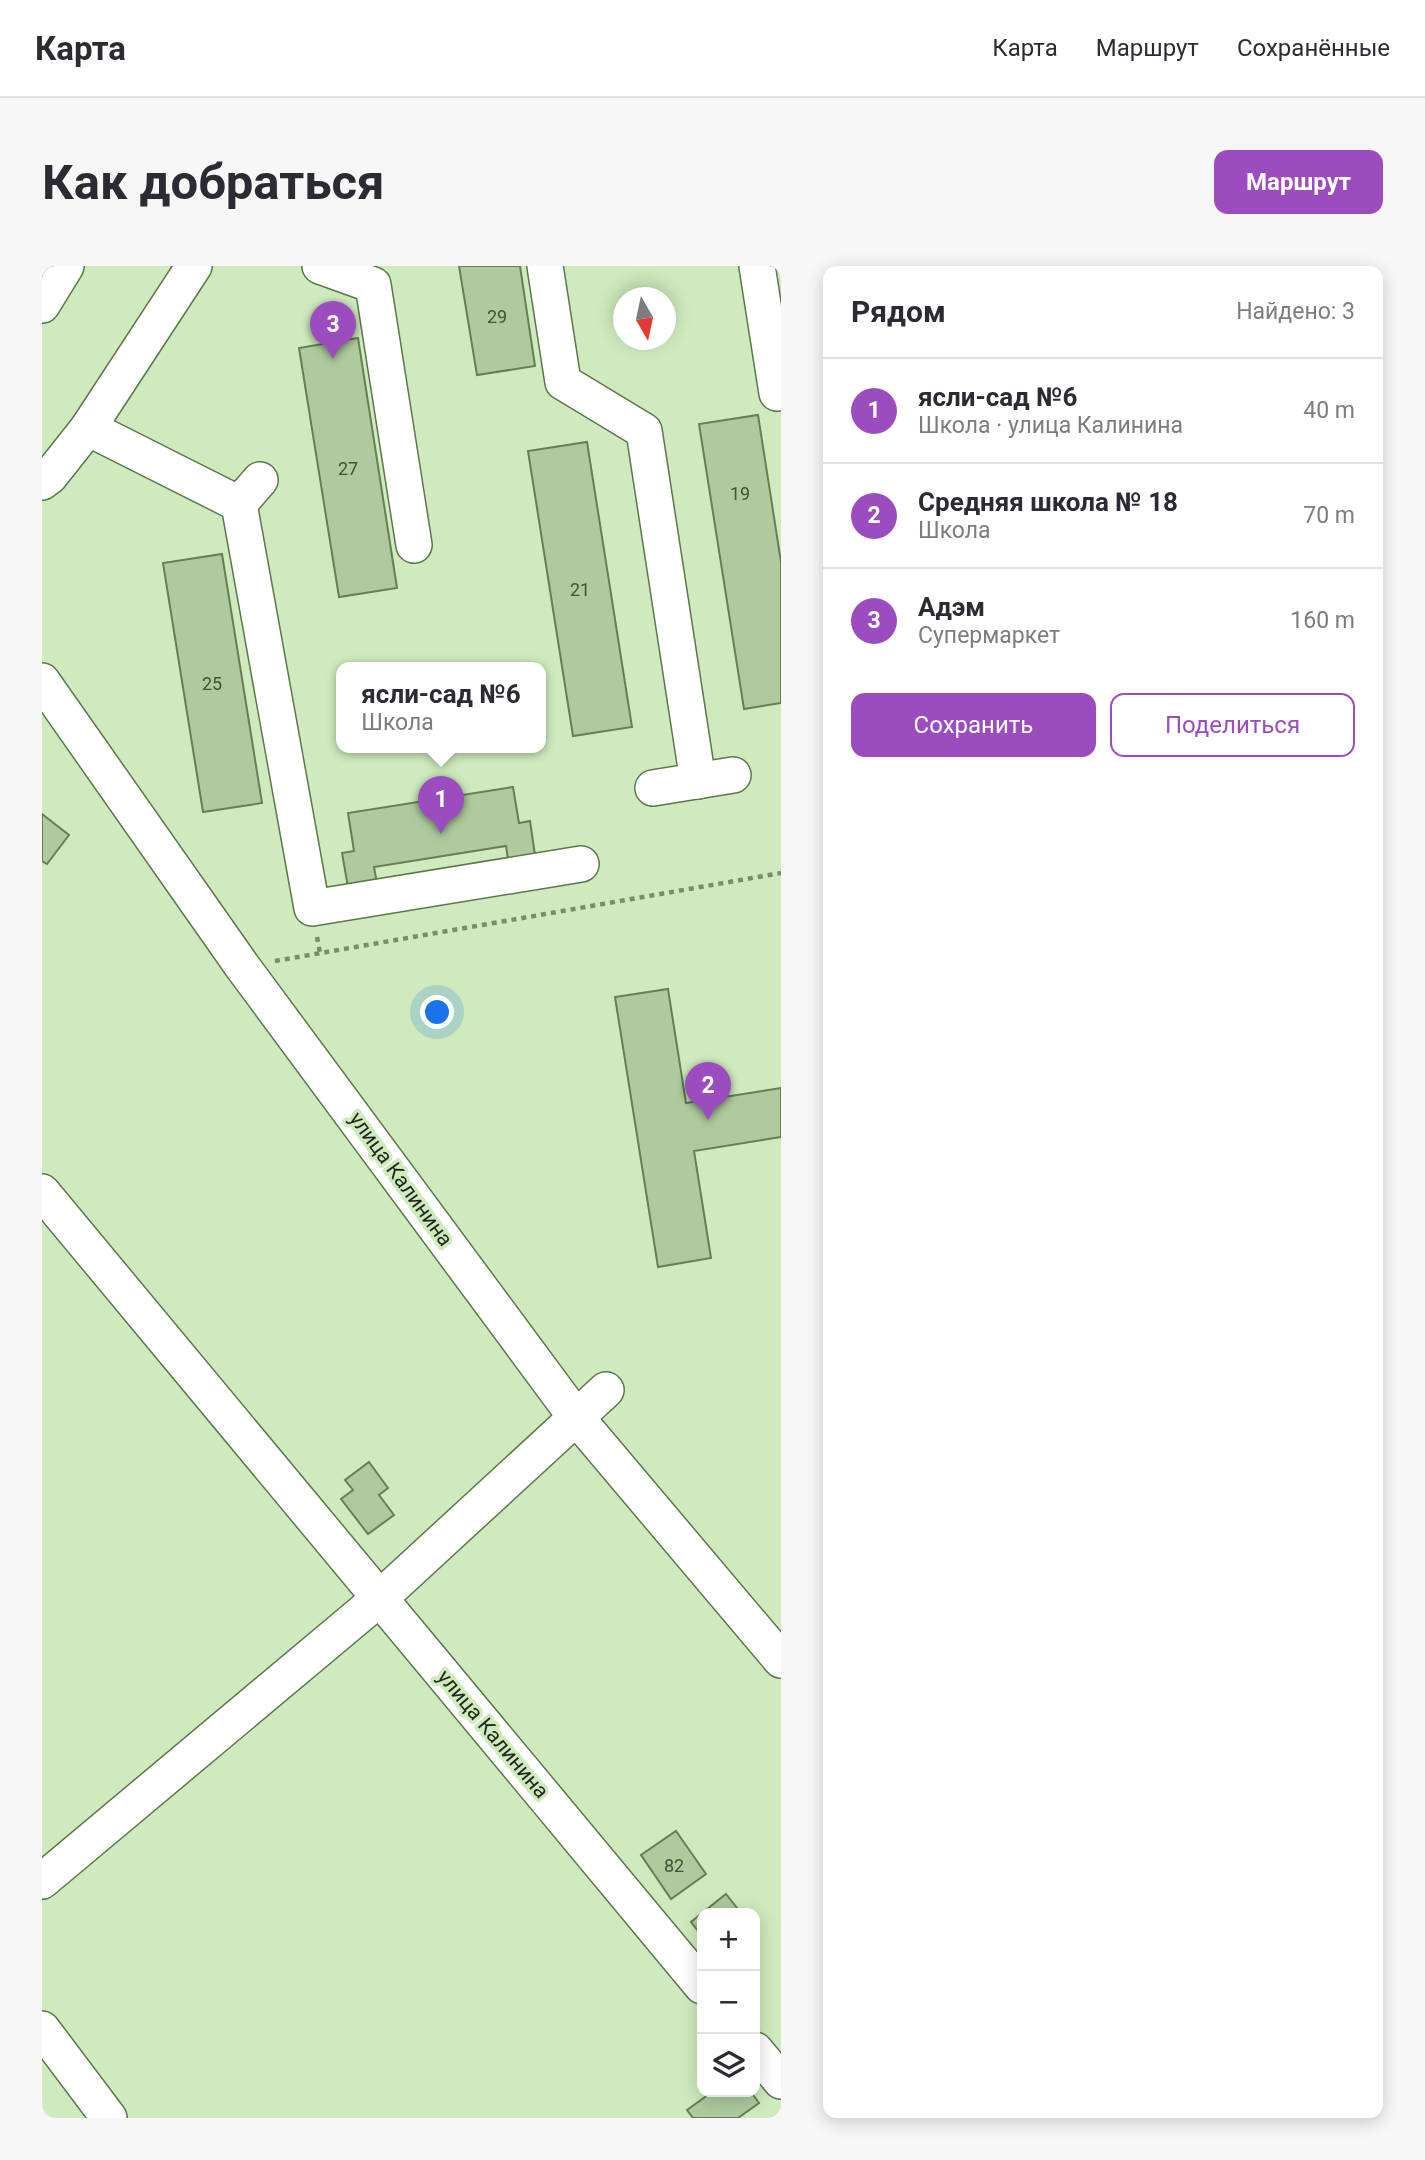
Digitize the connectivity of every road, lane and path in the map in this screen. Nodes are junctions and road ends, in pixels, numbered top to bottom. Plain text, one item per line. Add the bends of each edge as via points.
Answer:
1 (66, 266) edge
2 (194, 266) edge
3 (320, 266) edge
4 (545, 266) edge
5 (757, 266) edge
6 (381, 276) edge
7 (42, 305) edge
8 (777, 393) dead end
9 (88, 428) junction
10 (42, 482) edge
11 (414, 545) dead end
12 (42, 681) edge
13 (733, 775) dead end
14 (698, 781) junction
15 (653, 788) dead end
16 (581, 864) dead end
17 (781, 873) edge
18 (242, 966) junction
19 (42, 1192) edge
20 (606, 1390) dead end
21 (575, 1416) junction
22 (380, 1598) junction
23 (781, 1660) edge
24 (42, 1881) edge
25 (697, 1980) edge
26 (42, 2029) edge
27 (760, 2056) edge
28 (781, 2081) edge
29 (109, 2118) edge

1 - 7 street
2 - 9 street
3 - 6 street
4 - 14 street via 564,382 644,431
5 - 8 street
6 - 11 street
9 - 10 street
9 - 16 street via 250,492 312,908
12 - 18 street, улица Калинина
13 - 14 street
14 - 15 street
17 - 18 path
18 - 21 street, улица Калинина
19 - 22 street, улица Калинина
20 - 21 street
21 - 22 street
21 - 23 street, улица Калинина
22 - 24 street
22 - 25 street, улица Калинина
26 - 29 street
27 - 28 street

